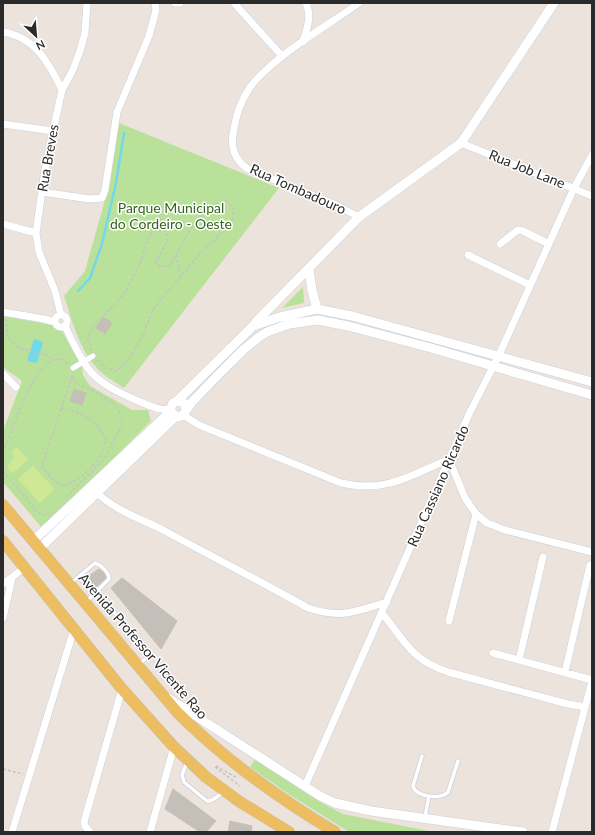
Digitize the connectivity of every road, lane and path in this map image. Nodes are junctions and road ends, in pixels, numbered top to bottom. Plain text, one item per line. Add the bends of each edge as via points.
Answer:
1 (87, 3) edge
2 (155, 3) edge
3 (175, 3) edge
4 (180, 3) edge
5 (234, 3) edge
6 (306, 3) edge
7 (359, 3) edge
8 (554, 3) edge
9 (3, 32) edge
10 (303, 42) junction
11 (282, 56) junction
12 (62, 90) junction
13 (3, 124) edge
14 (53, 131) junction
15 (461, 143) junction
16 (592, 155) edge
17 (574, 188) junction
18 (42, 192) junction
19 (592, 196) edge
20 (162, 216) dead end
21 (359, 217) junction
22 (3, 224) edge
23 (155, 230) junction
24 (36, 232) junction
25 (500, 244) dead end
26 (549, 244) junction
27 (176, 254) junction
28 (468, 255) dead end
29 (308, 270) junction
30 (180, 275) junction
31 (530, 285) junction
32 (317, 309) junction
33 (336, 312) junction
34 (5, 313) edge
35 (61, 314) junction
36 (352, 316) junction
37 (55, 322) junction
38 (334, 323) junction
39 (65, 326) junction
40 (253, 326) junction
41 (348, 326) junction
42 (93, 356) junction
43 (499, 356) junction
44 (53, 360) junction
45 (84, 362) junction
46 (493, 366) junction
47 (73, 368) junction
48 (3, 374) edge
49 (72, 377) junction
50 (592, 382) edge
51 (16, 387) dead end
52 (592, 395) edge
53 (61, 408) junction
54 (177, 412) junction
55 (105, 445) junction
56 (110, 447) junction
57 (3, 452) edge
58 (449, 459) junction
59 (3, 471) edge
60 (97, 493) junction
61 (66, 497) dead end
62 (3, 505) edge
63 (50, 514) dead end
64 (476, 514) junction
65 (3, 541) edge
66 (37, 544) junction
67 (592, 552) edge
68 (543, 557) dead end
69 (590, 565) dead end
70 (24, 568) junction
71 (12, 578) junction
72 (3, 584) edge
73 (70, 584) junction
74 (102, 600) dead end
75 (86, 602) junction
76 (387, 602) junction
77 (382, 613) junction
78 (3, 618) edge
79 (449, 621) dead end
80 (74, 629) junction
81 (493, 653) dead end
82 (519, 660) junction
83 (138, 665) junction
84 (565, 672) junction
85 (592, 680) edge
86 (122, 689) junction
87 (163, 695) junction
88 (585, 707) junction
89 (174, 747) junction
90 (422, 756) dead end
91 (188, 760) junction
92 (458, 761) dead end
93 (3, 769) edge
94 (29, 776) junction
95 (236, 777) dead end
96 (240, 786) dead end
97 (305, 786) junction
98 (225, 790) junction
99 (429, 796) junction
100 (425, 818) junction
101 (12, 832) edge
102 (90, 832) edge
103 (150, 832) edge
104 (289, 832) edge
105 (335, 832) edge
106 (523, 832) edge
107 (552, 832) edge

1 - 12 street, Rua Breves via 85,34 72,72
2 - 18 street via 156,10 149,36 117,112 102,198 90,199
3 - 4 street
5 - 11 street
6 - 10 street via 310,20
7 - 10 street, Rua Tombadouro
8 - 15 street
9 - 12 street via 16,35 34,46 51,67
10 - 11 street, Rua Tombadouro
11 - 21 street, Rua Tombadouro via 255,80 242,103 232,136 232,147 237,160 256,172
12 - 14 street, Rua Breves
13 - 14 street
14 - 18 street, Rua Breves
15 - 17 street, Rua Job Lane
15 - 21 street
16 - 17 street, Rua Cassiano Ricardo
17 - 19 street, Rua Job Lane
17 - 26 street, Rua Cassiano Ricardo
18 - 24 street, Rua Breves
20 - 23 path
21 - 29 street
22 - 24 street
23 - 27 path via 165,231 168,239 156,262 161,267 170,265
23 - 42 path via 148,238 141,261 127,289 93,326 88,338
24 - 35 street, Rua Breves via 39,252 55,291
25 - 26 street via 518,230
26 - 31 street, Rua Cassiano Ricardo
27 - 30 path
27 - 30 path via 194,225 210,206 226,200 234,209 232,222
28 - 31 street
29 - 32 street
29 - 40 street
30 - 42 path via 154,310 124,365 116,371 106,368
31 - 43 street, Rua Cassiano Ricardo
32 - 33 street
32 - 40 street
33 - 36 street
33 - 38 street via 337,318
34 - 37 street
34 - 44 path via 8,338 19,348 28,349
35 - 37 street
35 - 39 street via 67,319
36 - 41 street via 347,322
36 - 43 street
37 - 39 street via 59,326
38 - 41 street
38 - 54 street via 318,320 289,324 259,337
39 - 45 street
40 - 54 street via 177,401 184,403
41 - 46 street
42 - 45 street
43 - 46 street, Rua Cassiano Ricardo
43 - 50 street
44 - 47 path via 62,359
44 - 57 path via 43,367 31,385
45 - 47 street
45 - 54 street via 91,372 112,388 160,409
46 - 52 street
46 - 58 street, Rua Cassiano Ricardo
47 - 49 path
48 - 51 street
49 - 53 path
49 - 56 path via 76,383 118,409 122,426
53 - 55 path via 81,413 94,421 106,438
53 - 55 path via 42,465 56,483 62,486 74,482 96,462
54 - 58 street via 199,424 351,485 386,485 409,478
54 - 60 street
54 - 66 street
55 - 56 path
56 - 61 path via 106,457
58 - 64 street via 463,493
58 - 76 street, Rua Cassiano Ricardo
59 - 63 path via 38,513
60 - 66 street
60 - 76 street via 116,507 308,608 323,613 347,614
62 - 66 main road, Avenida Professor Vicente Rao
64 - 67 street via 487,523 506,530
64 - 79 street
65 - 70 main road
66 - 73 main road, Avenida Professor Vicente Rao
68 - 82 street
69 - 84 street
70 - 71 street
70 - 80 main road
71 - 72 street
71 - 78 street
73 - 75 main road, Avenida Professor Vicente Rao
73 - 75 lane via 95,563 108,574 109,579
74 - 83 lane via 146,648 147,657
75 - 83 main road, Avenida Professor Vicente Rao
76 - 77 street, Rua Cassiano Ricardo
77 - 88 street via 412,652 431,666
77 - 97 street, Rua Cassiano Ricardo
80 - 86 main road
80 - 94 street
81 - 82 street
82 - 84 street
83 - 87 main road, Avenida Professor Vicente Rao
84 - 85 street
85 - 88 street
86 - 89 main road
86 - 102 street via 84,822
87 - 97 street
87 - 105 main road, Avenida Professor Vicente Rao via 194,730 242,770
88 - 107 street
89 - 91 main road
89 - 103 street
90 - 99 lane via 413,786 417,792
91 - 98 main road
91 - 98 lane via 182,775 184,782 207,801 213,800
92 - 99 lane via 448,792 439,797
93 - 94 path
94 - 101 street
95 - 96 path via 216,766
97 - 100 street via 335,803
98 - 104 main road
99 - 100 lane
100 - 106 street

